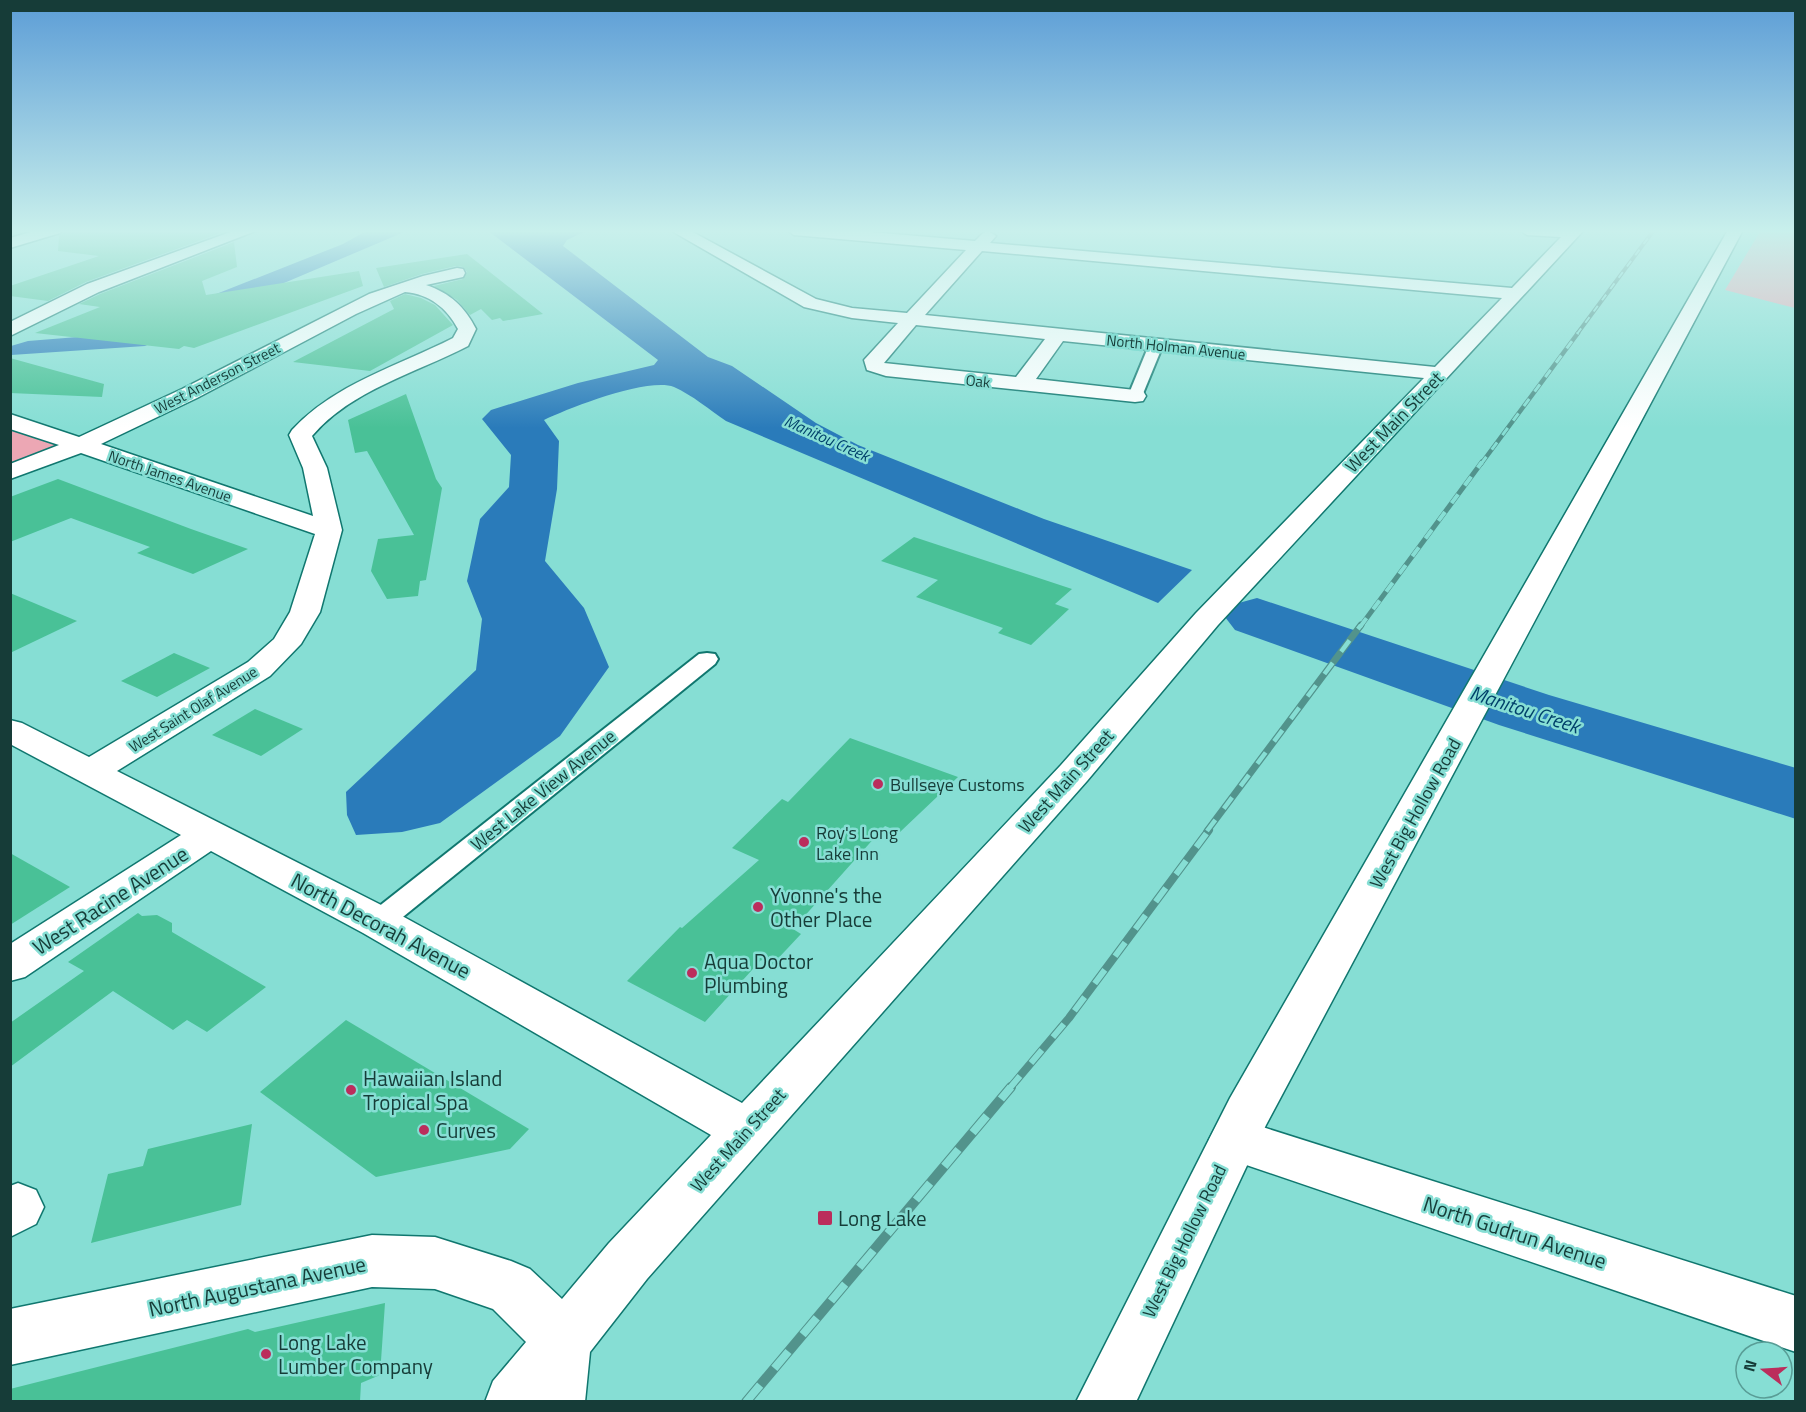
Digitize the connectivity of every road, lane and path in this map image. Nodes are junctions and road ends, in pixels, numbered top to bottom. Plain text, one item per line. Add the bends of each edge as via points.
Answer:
1 (77, 296) edge
2 (379, 296) edge
3 (439, 296) edge
4 (797, 296) edge
5 (932, 296) edge
6 (1514, 296) edge
7 (1700, 296) edge
8 (911, 319) junction
9 (10, 330) edge
10 (1058, 334) junction
11 (1156, 345) junction
12 (1440, 374) junction
13 (1018, 383) junction
14 (1135, 396) joint
15 (10, 421) edge
16 (78, 444) junction
17 (10, 472) edge
18 (328, 530) junction
19 (707, 658) dead end
20 (10, 730) edge
21 (92, 771) junction
22 (210, 834) junction
23 (378, 922) junction
24 (10, 965) edge
25 (747, 1130) junction
26 (1234, 1140) junction
27 (1796, 1324) edge
28 (10, 1337) edge
29 (563, 1339) junction
30 (513, 1401) edge
31 (555, 1401) edge
32 (1105, 1401) edge

1 - 9 street
2 - 16 street, West Anderson Street via 246,365
3 - 18 street, West Saint Olaf Avenue via 461,315 467,329 461,342 331,406 310,421 300,435 315,468
4 - 8 street via 852,313
5 - 8 street
6 - 12 street, West Main Street
7 - 26 street, West Big Hollow Road
8 - 10 street, North Holman Avenue
8 - 13 street, Oak via 874,360 874,366
10 - 11 street, North Holman Avenue
10 - 13 street via 1025,380
11 - 12 street, North Holman Avenue
11 - 14 lane
12 - 25 street, West Main Street via 1206,619 1066,782
13 - 14 street, Oak
15 - 16 street, North James Avenue
16 - 17 street, West Anderson Street
16 - 18 street, North James Avenue
18 - 21 street, West Saint Olaf Avenue via 306,612 286,645 259,669
19 - 23 lane, West Lake View Avenue
20 - 21 street, North Decorah Avenue
21 - 22 street, North Decorah Avenue
22 - 23 street, North Decorah Avenue
22 - 24 street, West Racine Avenue
23 - 25 street, North Decorah Avenue
25 - 29 street, West Main Street
26 - 27 street, North Gudrun Avenue
26 - 32 street, West Big Hollow Road
28 - 29 street, North Augustana Avenue via 372,1261 435,1263 511,1288
29 - 30 street, West Main Street
29 - 31 street

